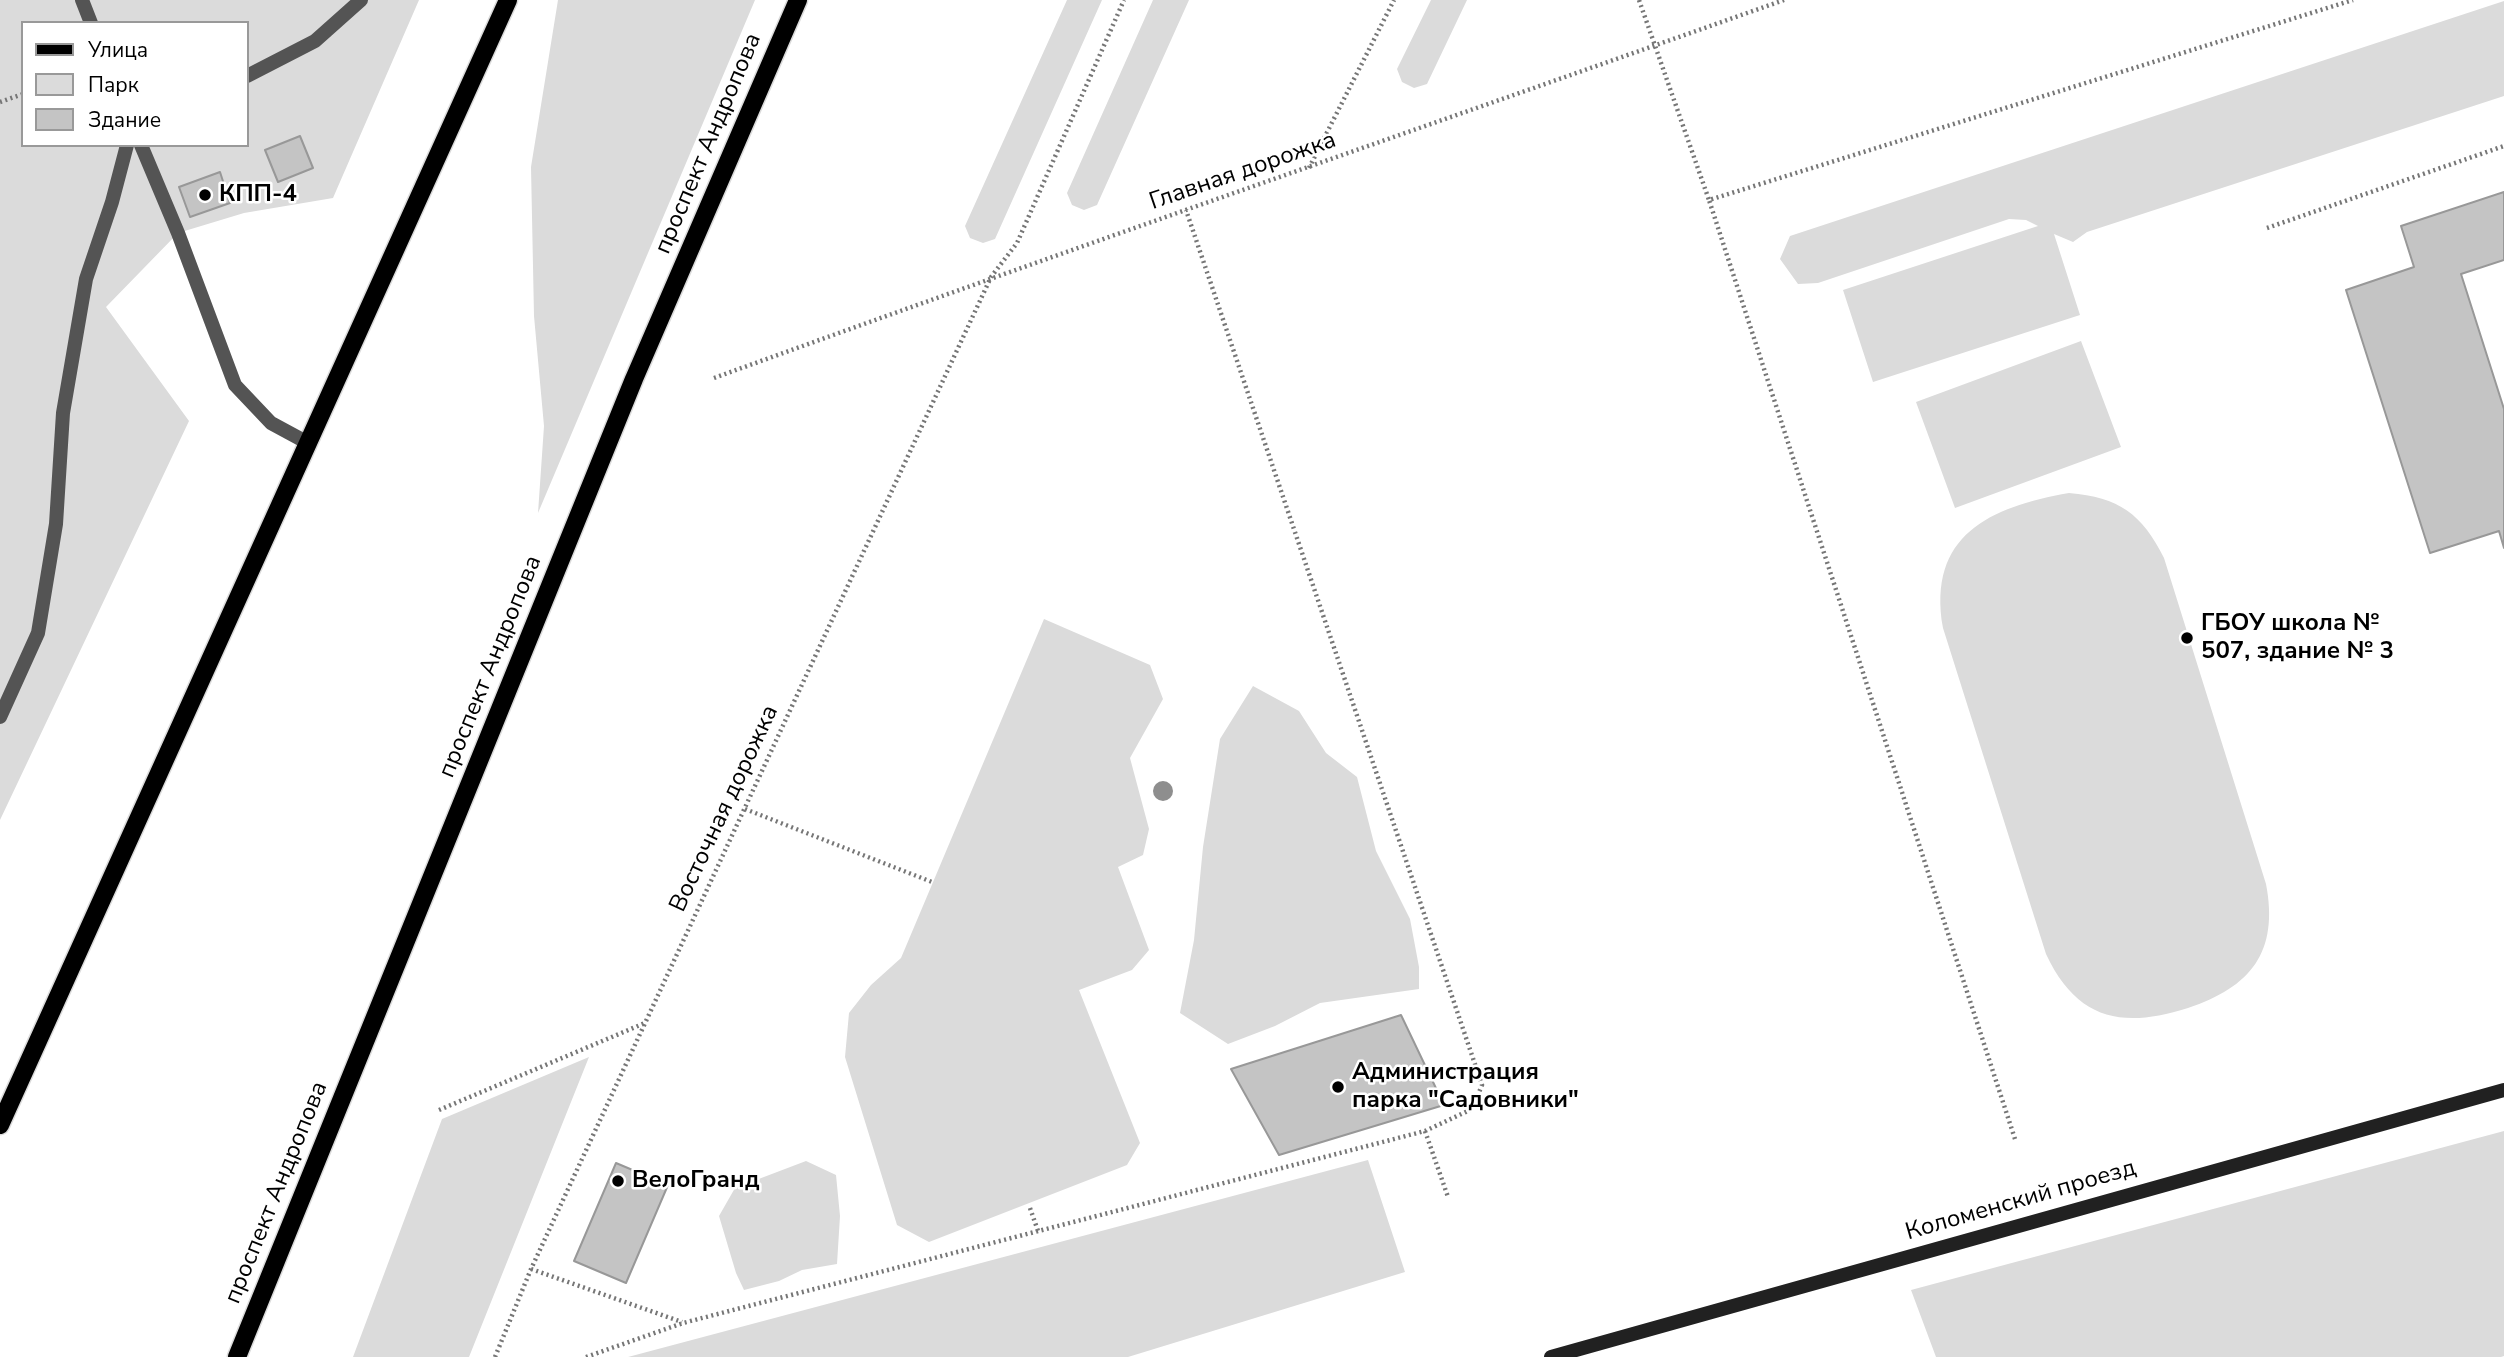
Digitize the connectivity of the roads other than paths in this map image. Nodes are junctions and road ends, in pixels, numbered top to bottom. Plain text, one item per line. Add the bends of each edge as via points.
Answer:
1 (82, 0) edge
2 (361, 0) edge
3 (509, 0) edge
4 (799, 0) edge
5 (90, 21) edge
6 (248, 75) edge
7 (126, 147) edge
8 (142, 147) edge
9 (308, 443) junction
10 (0, 717) edge
11 (2504, 1090) edge
12 (0, 1125) edge
13 (237, 1357) edge
14 (1551, 1357) edge

1 - 5 lane
2 - 6 lane via 315,41
3 - 9 main road
4 - 13 main road, проспект Андропова via 634,379
7 - 10 lane via 86,279 63,413 56,524 38,633
8 - 9 lane via 235,385 271,423
9 - 12 main road
11 - 14 main road, Коломенский проезд

